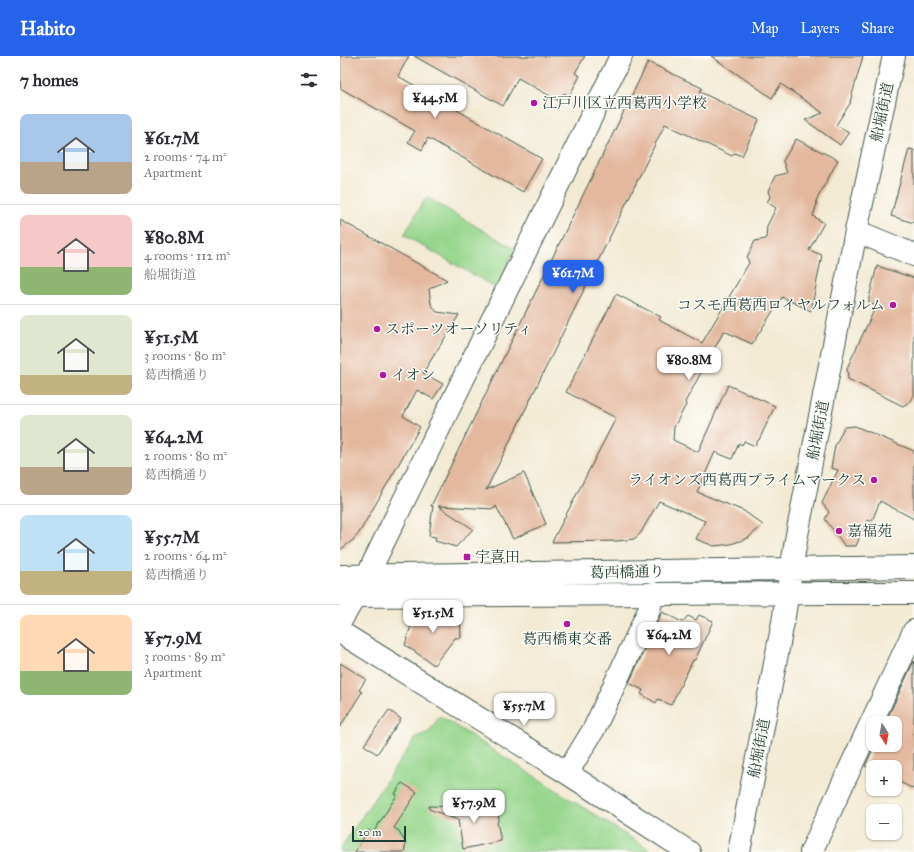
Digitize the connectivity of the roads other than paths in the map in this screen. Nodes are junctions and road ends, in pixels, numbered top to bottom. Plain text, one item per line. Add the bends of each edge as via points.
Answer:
1 (621, 56) edge
2 (894, 56) edge
3 (856, 231) junction
4 (914, 256) edge
5 (914, 567) edge
6 (792, 569) junction
7 (340, 576) edge
8 (367, 576) junction
9 (653, 593) junction
10 (788, 593) junction
11 (914, 593) edge
12 (348, 595) edge
13 (340, 622) edge
14 (914, 631) edge
15 (340, 632) edge
16 (567, 773) junction
17 (689, 852) edge
18 (739, 852) edge
19 (811, 852) edge

1 - 8 main road
2 - 3 main road, 船堀街道
3 - 4 main road
3 - 6 main road, 船堀街道
5 - 6 main road, 葛西橋通り
6 - 8 main road, 葛西橋通り
6 - 10 main road, 船堀街道
7 - 8 main road, 葛西橋通り
8 - 12 main road
9 - 10 main road, 葛西橋通り
9 - 12 main road, 葛西橋通り
9 - 16 main road via 649,610 594,728
10 - 11 main road, 葛西橋通り
10 - 18 main road, 船堀街道
12 - 13 main road
14 - 19 main road
15 - 16 main road
16 - 17 main road

